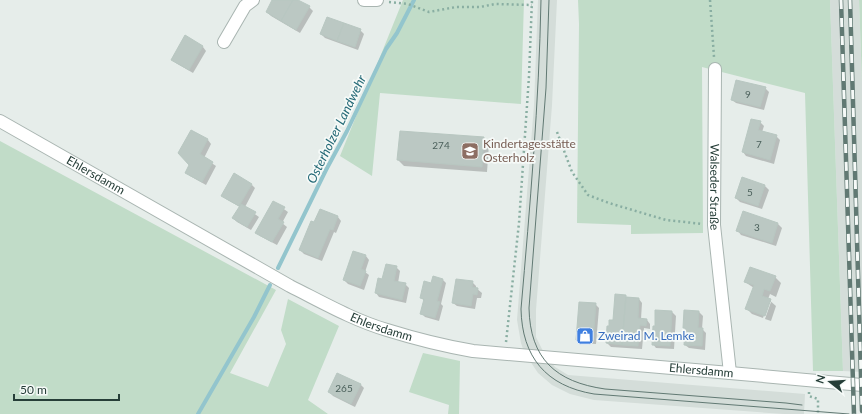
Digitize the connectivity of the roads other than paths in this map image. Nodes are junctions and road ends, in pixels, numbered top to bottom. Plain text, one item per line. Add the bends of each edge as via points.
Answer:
1 (253, 0) edge
2 (364, 0) edge
3 (377, 0) edge
4 (224, 42) dead end
5 (715, 69) road end
6 (0, 121) edge
7 (730, 372) junction
8 (862, 385) edge

1 - 4 street via 245,6
2 - 3 street
5 - 7 street, Walseder Straße via 714,224
6 - 7 street, Ehlersdamm via 290,286 339,311 386,330 473,351
7 - 8 street, Ehlersdamm

